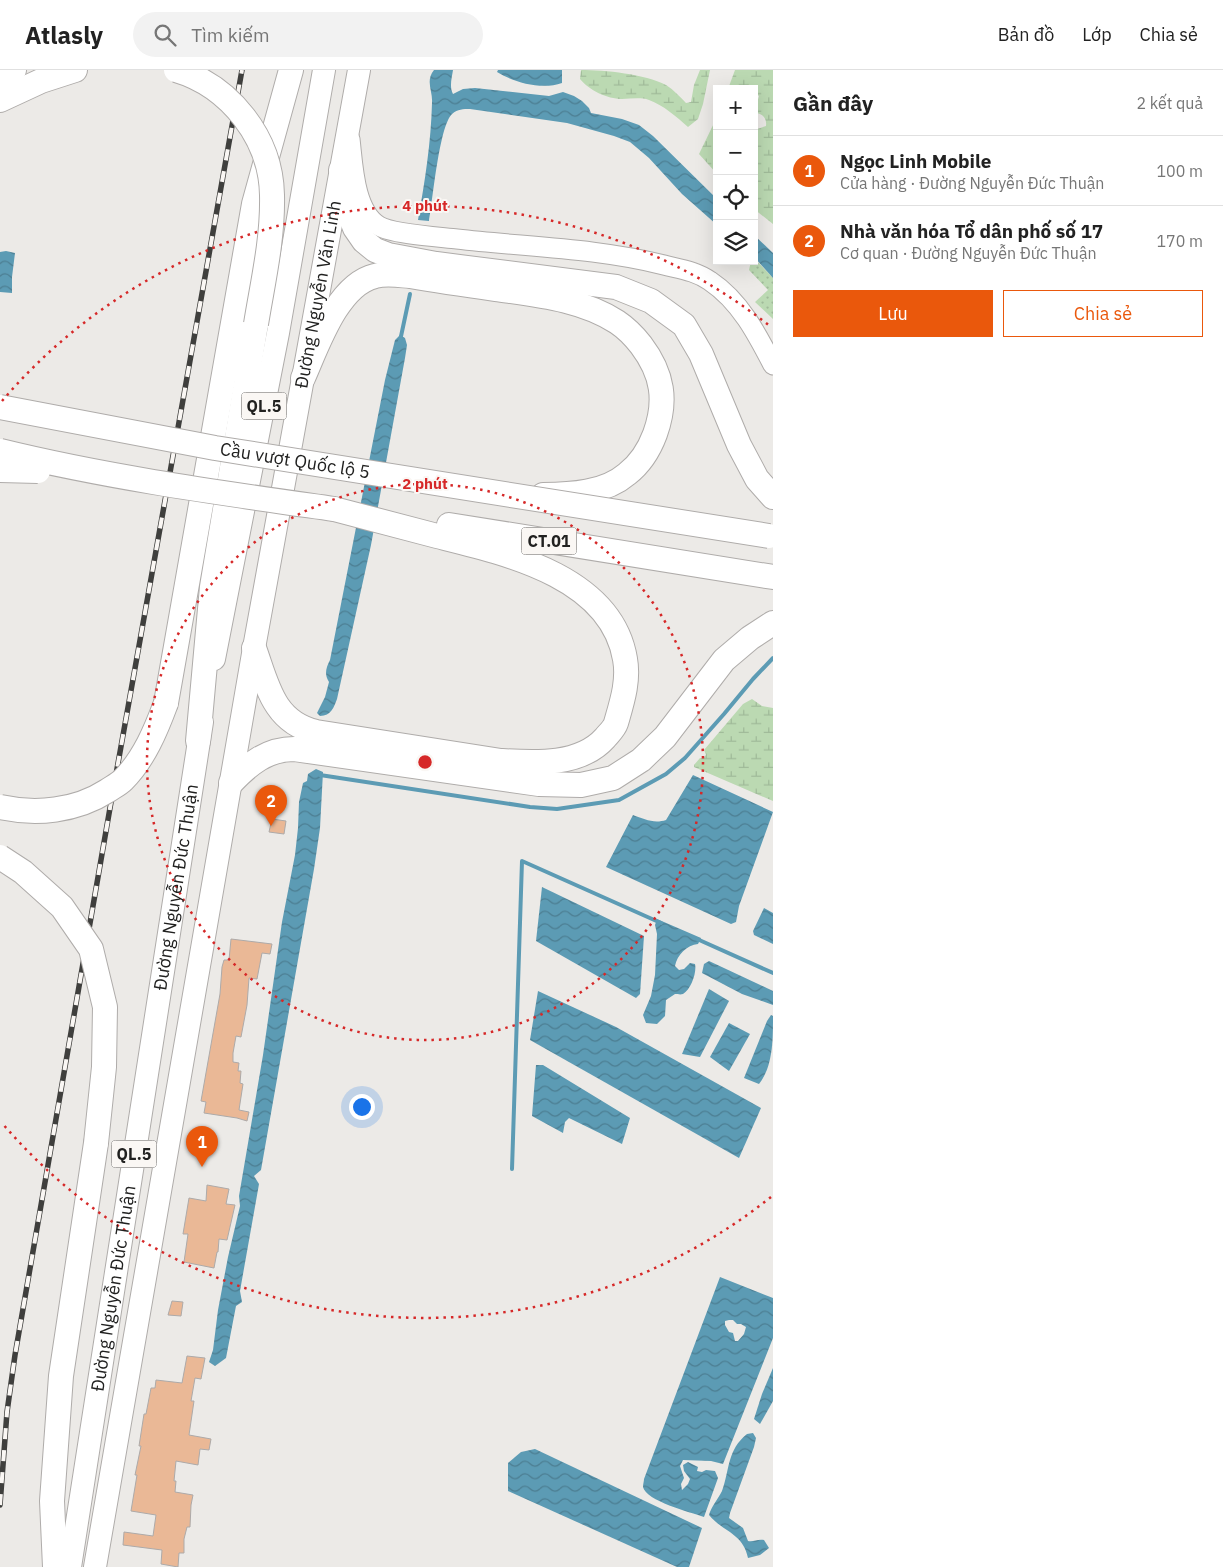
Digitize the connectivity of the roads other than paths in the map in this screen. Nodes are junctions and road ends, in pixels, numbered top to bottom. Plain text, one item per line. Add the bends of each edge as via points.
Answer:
1 (14, 70) edge
2 (75, 70) edge
3 (176, 70) edge
4 (291, 70) edge
5 (324, 70) edge
6 (359, 70) edge
7 (0, 76) edge
8 (0, 100) edge
9 (349, 128) junction
10 (341, 170) junction
11 (439, 237) junction
12 (436, 264) junction
13 (773, 365) edge
14 (303, 378) junction
15 (0, 400) edge
16 (0, 407) edge
17 (51, 416) junction
18 (0, 451) edge
19 (0, 470) edge
20 (422, 481) junction
21 (176, 486) junction
22 (773, 498) edge
23 (334, 509) junction
24 (771, 536) edge
25 (768, 576) edge
26 (773, 623) edge
27 (254, 648) junction
28 (198, 741) junction
29 (231, 783) junction
30 (0, 807) edge
31 (0, 857) edge
32 (56, 1567) edge
33 (70, 1567) edge
34 (95, 1567) edge

1 - 7 highway
2 - 8 highway
3 - 28 highway, bridge via 215,88 232,103 249,124 264,155 272,188 269,250 212,587
4 - 30 highway, bridge via 254,204 166,702 155,730 138,761 122,781 94,799 49,811
5 - 28 highway, Đường Nguyễn Văn Linh / QL.5 via 278,333
6 - 9 highway, Đường Nguyễn Văn Linh / QL.5
9 - 10 highway, Đường Nguyễn Văn Linh / QL.5
9 - 11 main road via 356,182 368,215 379,226 393,231
10 - 12 highway via 348,211 354,228 364,241 388,255
10 - 14 highway, Đường Nguyễn Văn Linh / QL.5
11 - 12 main road
11 - 13 main road via 594,252 695,272 727,295 754,328
12 - 22 highway via 616,287 651,301 684,324 701,354 739,445 757,479
14 - 20 highway, bridge via 326,326 353,287 375,276 394,275 543,296 577,304 602,314 629,331 656,369 663,405 651,445 626,475 610,484 568,495 543,495
14 - 27 highway, Đường Nguyễn Văn Linh / QL.5
15 - 17 highway, bridge
16 - 17 highway, Cầu vượt Quốc lộ 5 / CT.01, bridge
17 - 20 highway, Cầu vượt Quốc lộ 5 / CT.01, bridge via 215,448
18 - 21 highway, CT.01, bridge
19 - 21 highway, bridge
20 - 24 highway, Cầu vượt Quốc lộ 5 / CT.01, bridge
21 - 23 highway, CT.01, bridge
23 - 25 highway, CT.01 via 417,519
23 - 27 highway via 495,550 548,571 582,591 604,612 618,634 625,660 624,697 614,728 600,743 583,753 560,760 530,763 316,732 298,727 288,719 271,695
26 - 29 highway via 724,660 666,737 642,760 613,778 581,786 539,784 294,748 260,757
27 - 29 highway, Đường Nguyễn Văn Linh / QL.5
28 - 33 highway, Đường Nguyễn Đức Thuận / QL.5
29 - 34 highway, Đường Nguyễn Đức Thuận / QL.5
31 - 32 highway, bridge via 23,872 62,907 91,948 105,1007 104,1066 96,1143 60,1376 52,1501

